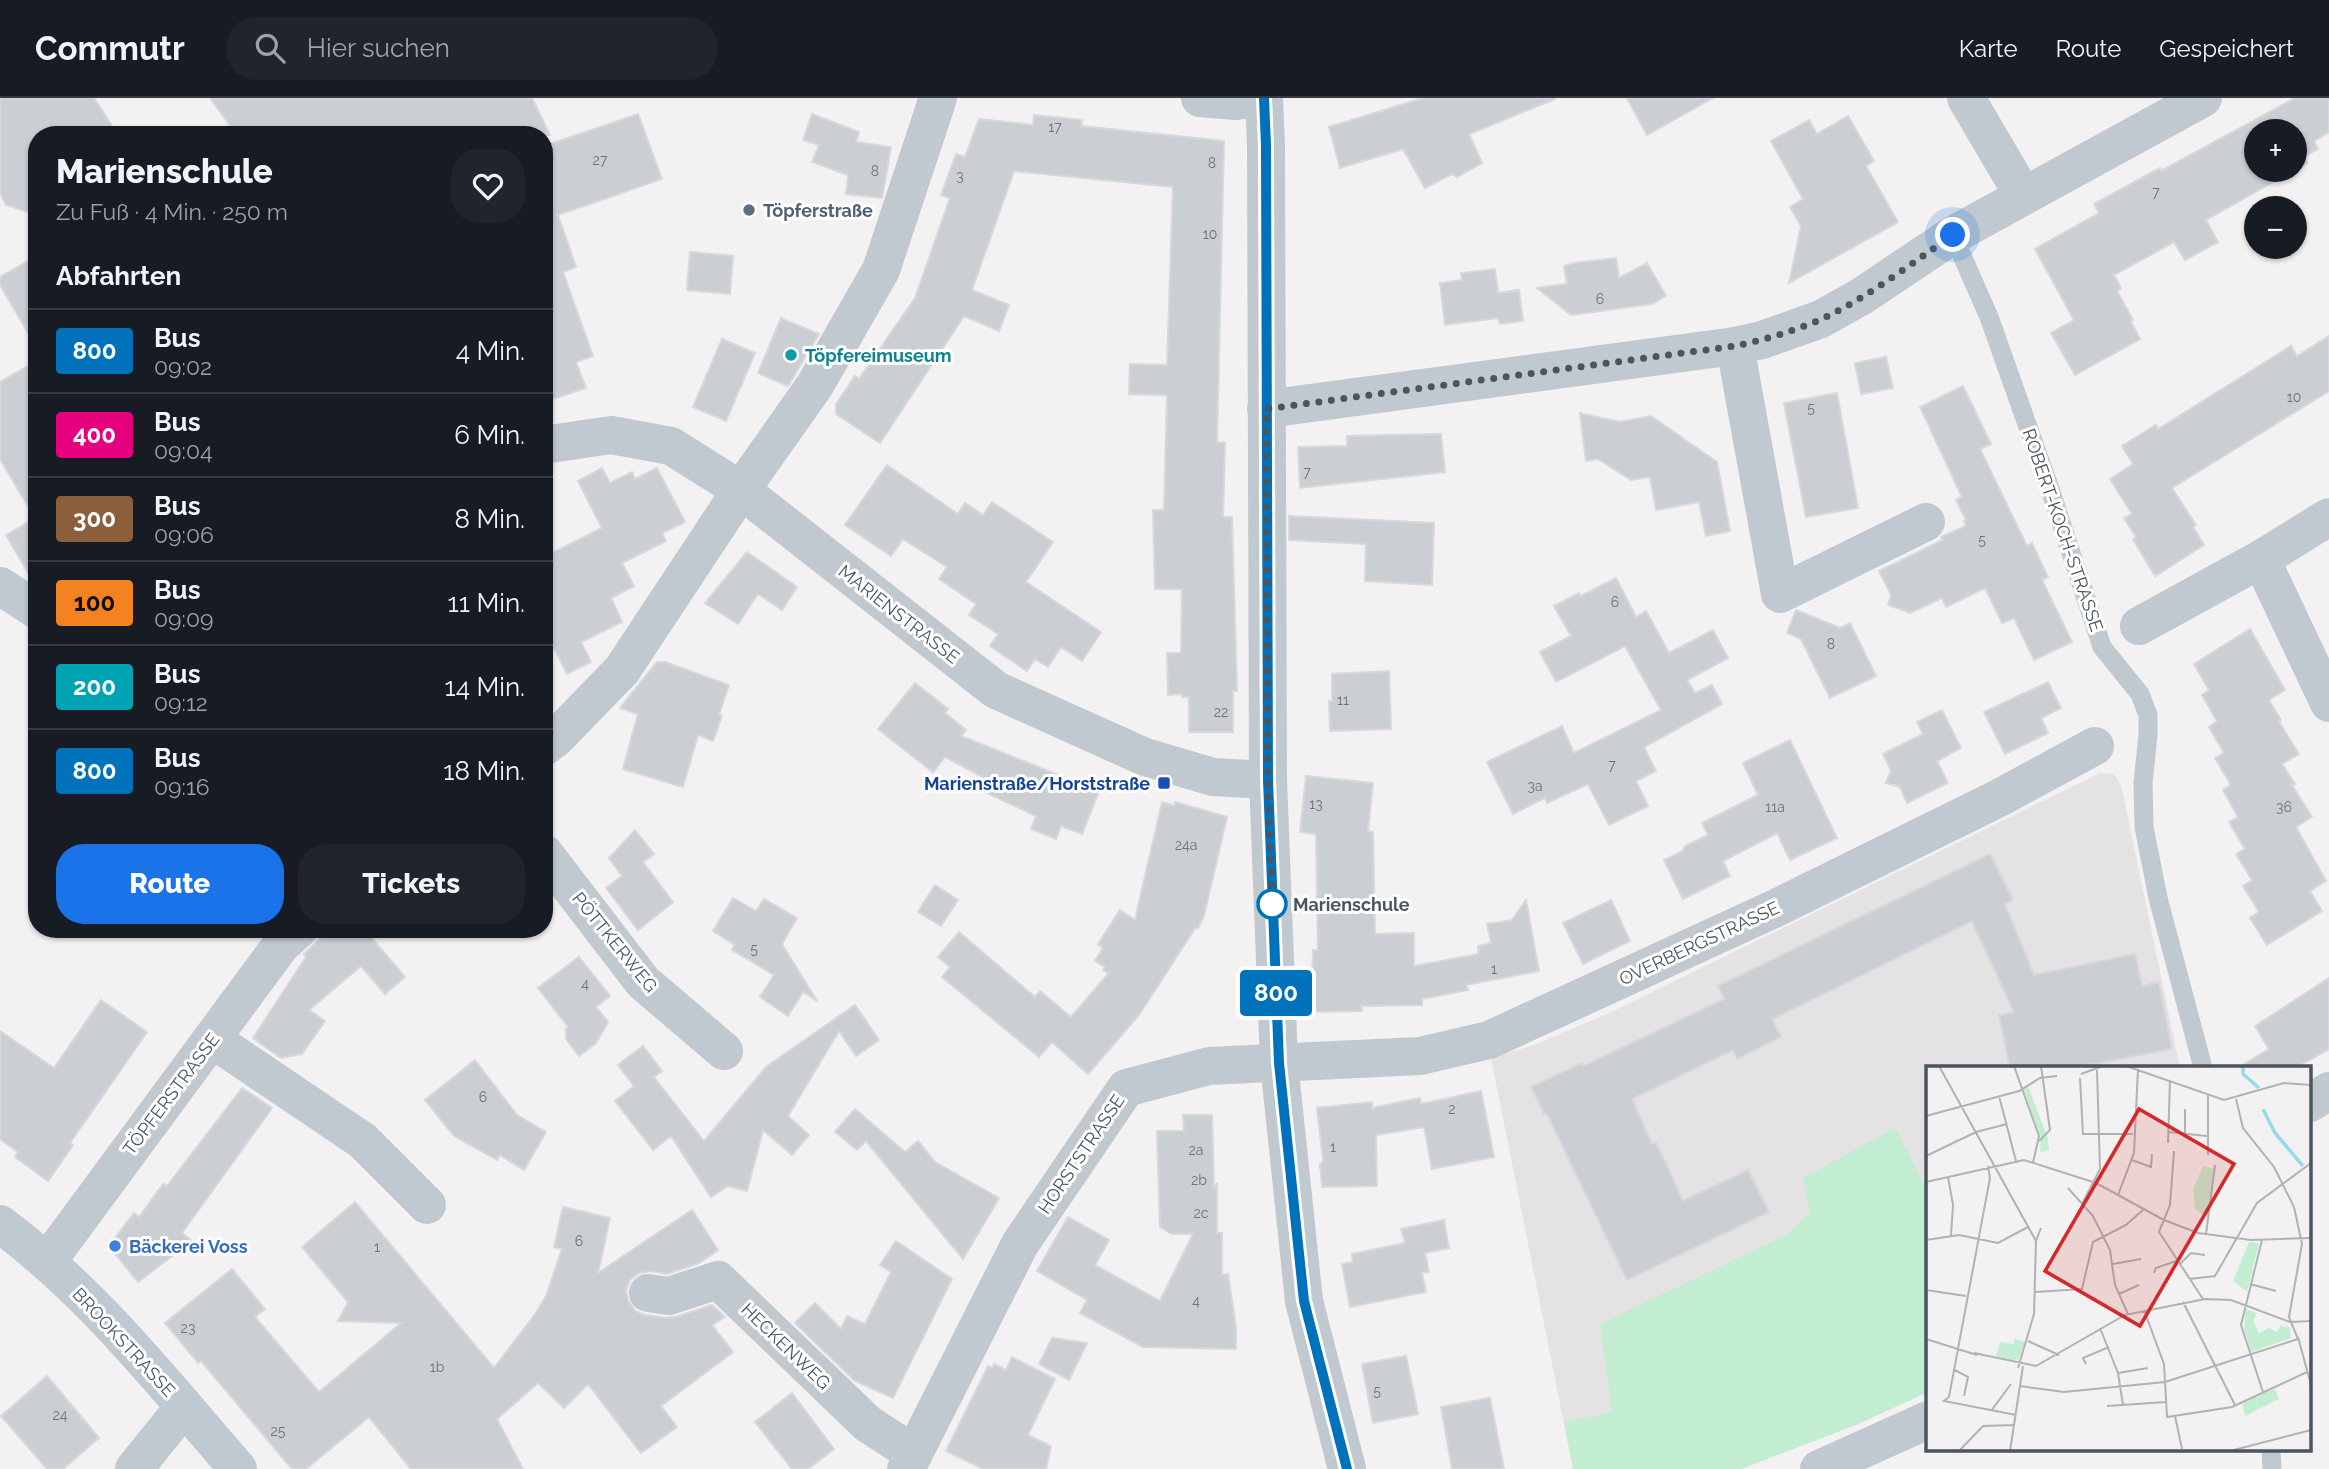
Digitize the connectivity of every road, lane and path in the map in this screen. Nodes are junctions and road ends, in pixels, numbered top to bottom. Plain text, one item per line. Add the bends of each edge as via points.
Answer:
1 (938, 98) edge
2 (1200, 98) edge
3 (1254, 98) edge
4 (1264, 98) edge
5 (1966, 98) edge
6 (2203, 98) edge
7 (2023, 195) junction
8 (1953, 235) junction
9 (1735, 346) junction
10 (1266, 409) junction
11 (553, 444) edge
12 (741, 490) junction
13 (2329, 517) edge
14 (1926, 522) dead end
15 (2261, 559) junction
16 (0, 586) edge
17 (28, 604) edge
18 (2139, 625) dead end
19 (2329, 703) edge
20 (553, 740) edge
21 (2095, 746) dead end
22 (1268, 780) junction
23 (553, 865) edge
24 (289, 938) edge
25 (212, 1039) junction
26 (724, 1051) dead end
27 (1279, 1063) junction
28 (2202, 1066) edge
29 (2329, 1091) edge
30 (2312, 1102) edge
31 (427, 1205) dead end
32 (0, 1224) edge
33 (47, 1262) junction
34 (648, 1293) dead end
35 (184, 1407) junction
36 (1926, 1421) edge
37 (910, 1461) edge
38 (134, 1469) edge
39 (239, 1469) edge
40 (1347, 1469) edge
41 (1819, 1469) edge

1 - 12 street via 881,270 815,386
2 - 3 street
4 - 10 street
5 - 7 street
6 - 7 street
7 - 8 street
8 - 9 street via 1821,319
8 - 28 lane, ROBERT-KOCH-STRASSE via 1993,330 2102,647 2140,694 2148,715 2144,827
9 - 10 street
9 - 14 street via 1780,594
10 - 22 street
11 - 12 street, MARIENSTRASSE via 611,435 671,446
12 - 20 street via 622,670
12 - 22 street, MARIENSTRASSE via 996,690 1145,757 1213,777
13 - 15 street
15 - 18 street
15 - 19 street
16 - 17 street
21 - 27 street, OVERBERGSTRASSE via 1788,902 1489,1040 1420,1056
22 - 27 street
23 - 26 street, PÖTTKERWEG via 643,982
24 - 25 street, TÖPFERSTRASSE
25 - 31 street via 363,1141
25 - 33 street, TÖPFERSTRASSE
27 - 37 street, HORSTSTRASSE via 1209,1066 1126,1088 1020,1244
27 - 40 street via 1304,1301
29 - 30 street
32 - 33 main road, BROOKSTRASSE
33 - 35 main road, BROOKSTRASSE
34 - 37 street, HECKENWEG via 669,1296 718,1280
35 - 38 street
35 - 39 main road, BROOKSTRASSE
36 - 41 street

